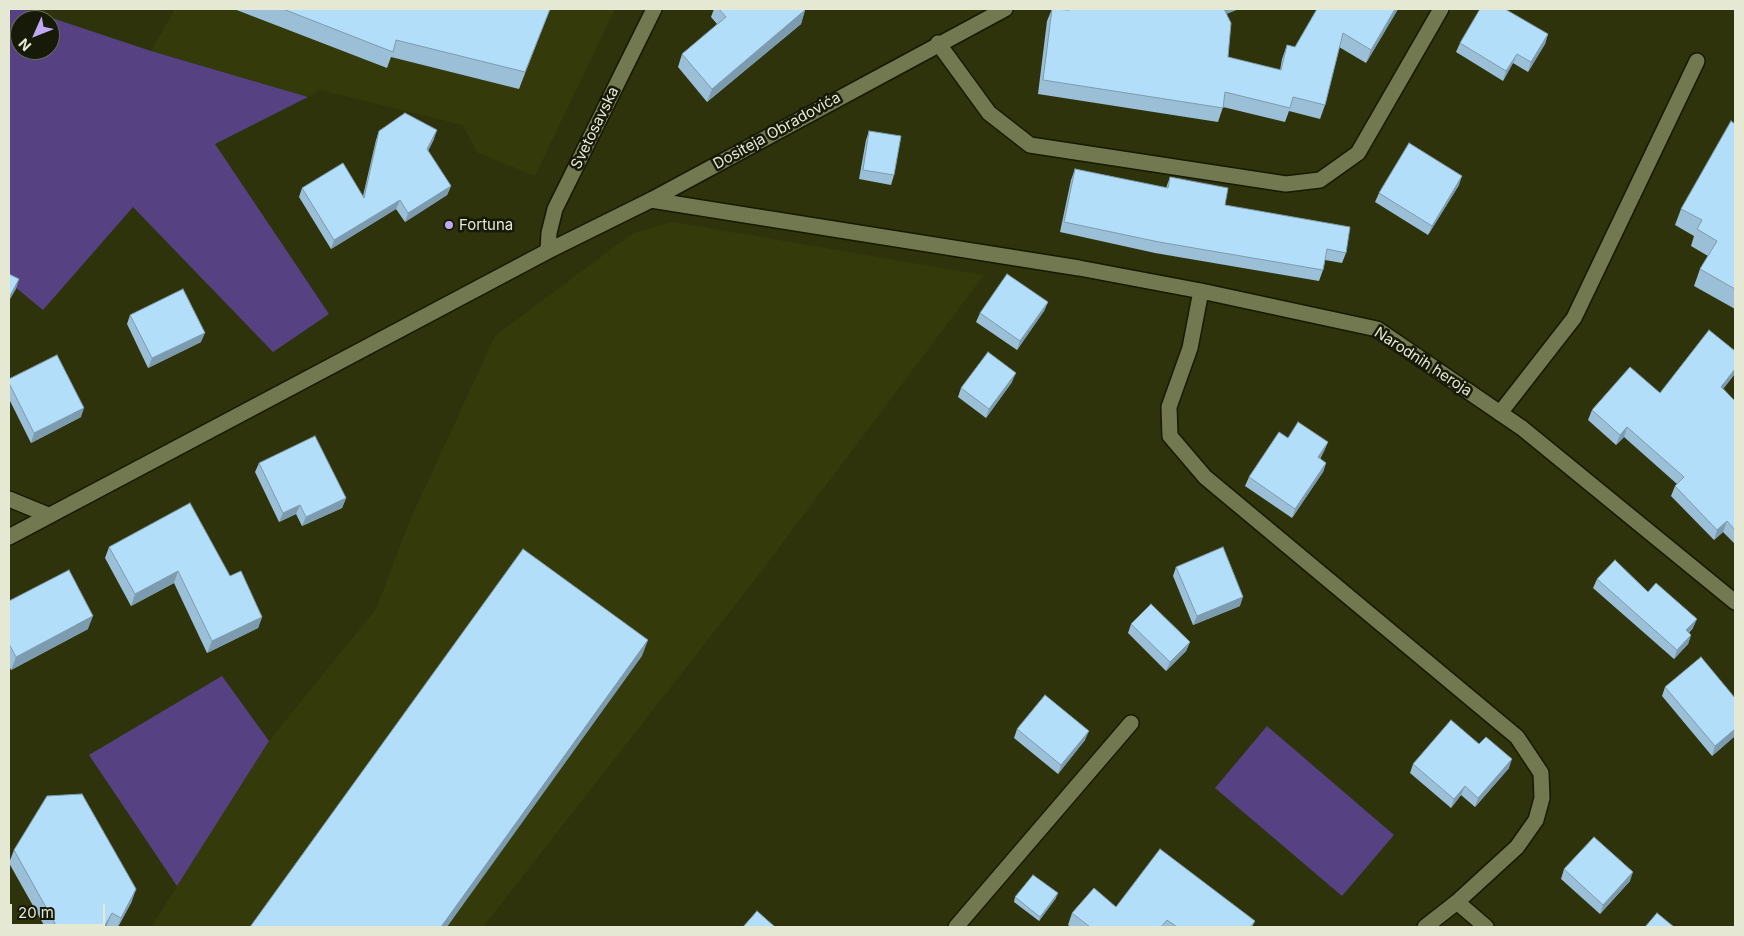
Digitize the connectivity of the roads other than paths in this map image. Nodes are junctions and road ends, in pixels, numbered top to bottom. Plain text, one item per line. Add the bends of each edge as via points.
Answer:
1 (654, 9) edge
2 (1005, 9) edge
3 (1441, 9) edge
4 (938, 43) junction
5 (1697, 61) dead end
6 (651, 200) junction
7 (548, 250) junction
8 (1201, 291) junction
9 (1500, 413) junction
10 (9, 499) edge
11 (48, 515) junction
12 (9, 537) edge
13 (1735, 602) edge
14 (1131, 723) dead end
15 (1456, 902) junction
16 (956, 927) edge
17 (1425, 927) edge
18 (1486, 927) edge

1 - 7 street, Svetosavska via 556,209
2 - 4 street, Dositeja Obradovića
3 - 4 street via 1358,153 1320,180 1286,184 1030,145 989,113
4 - 6 street, Dositeja Obradovića
5 - 9 street via 1574,318
6 - 7 street, Dositeja Obradovića
6 - 8 street, Narodnih heroja via 1079,268
7 - 11 street, Dositeja Obradovića
8 - 9 street, Narodnih heroja via 1377,329
8 - 15 street via 1190,348 1169,407 1170,436 1205,477 1517,738 1541,773 1542,798 1536,820 1517,847
9 - 13 street, Narodnih heroja
10 - 11 street
11 - 12 street, Dositeja Obradovića
14 - 16 street
15 - 17 street
15 - 18 street

